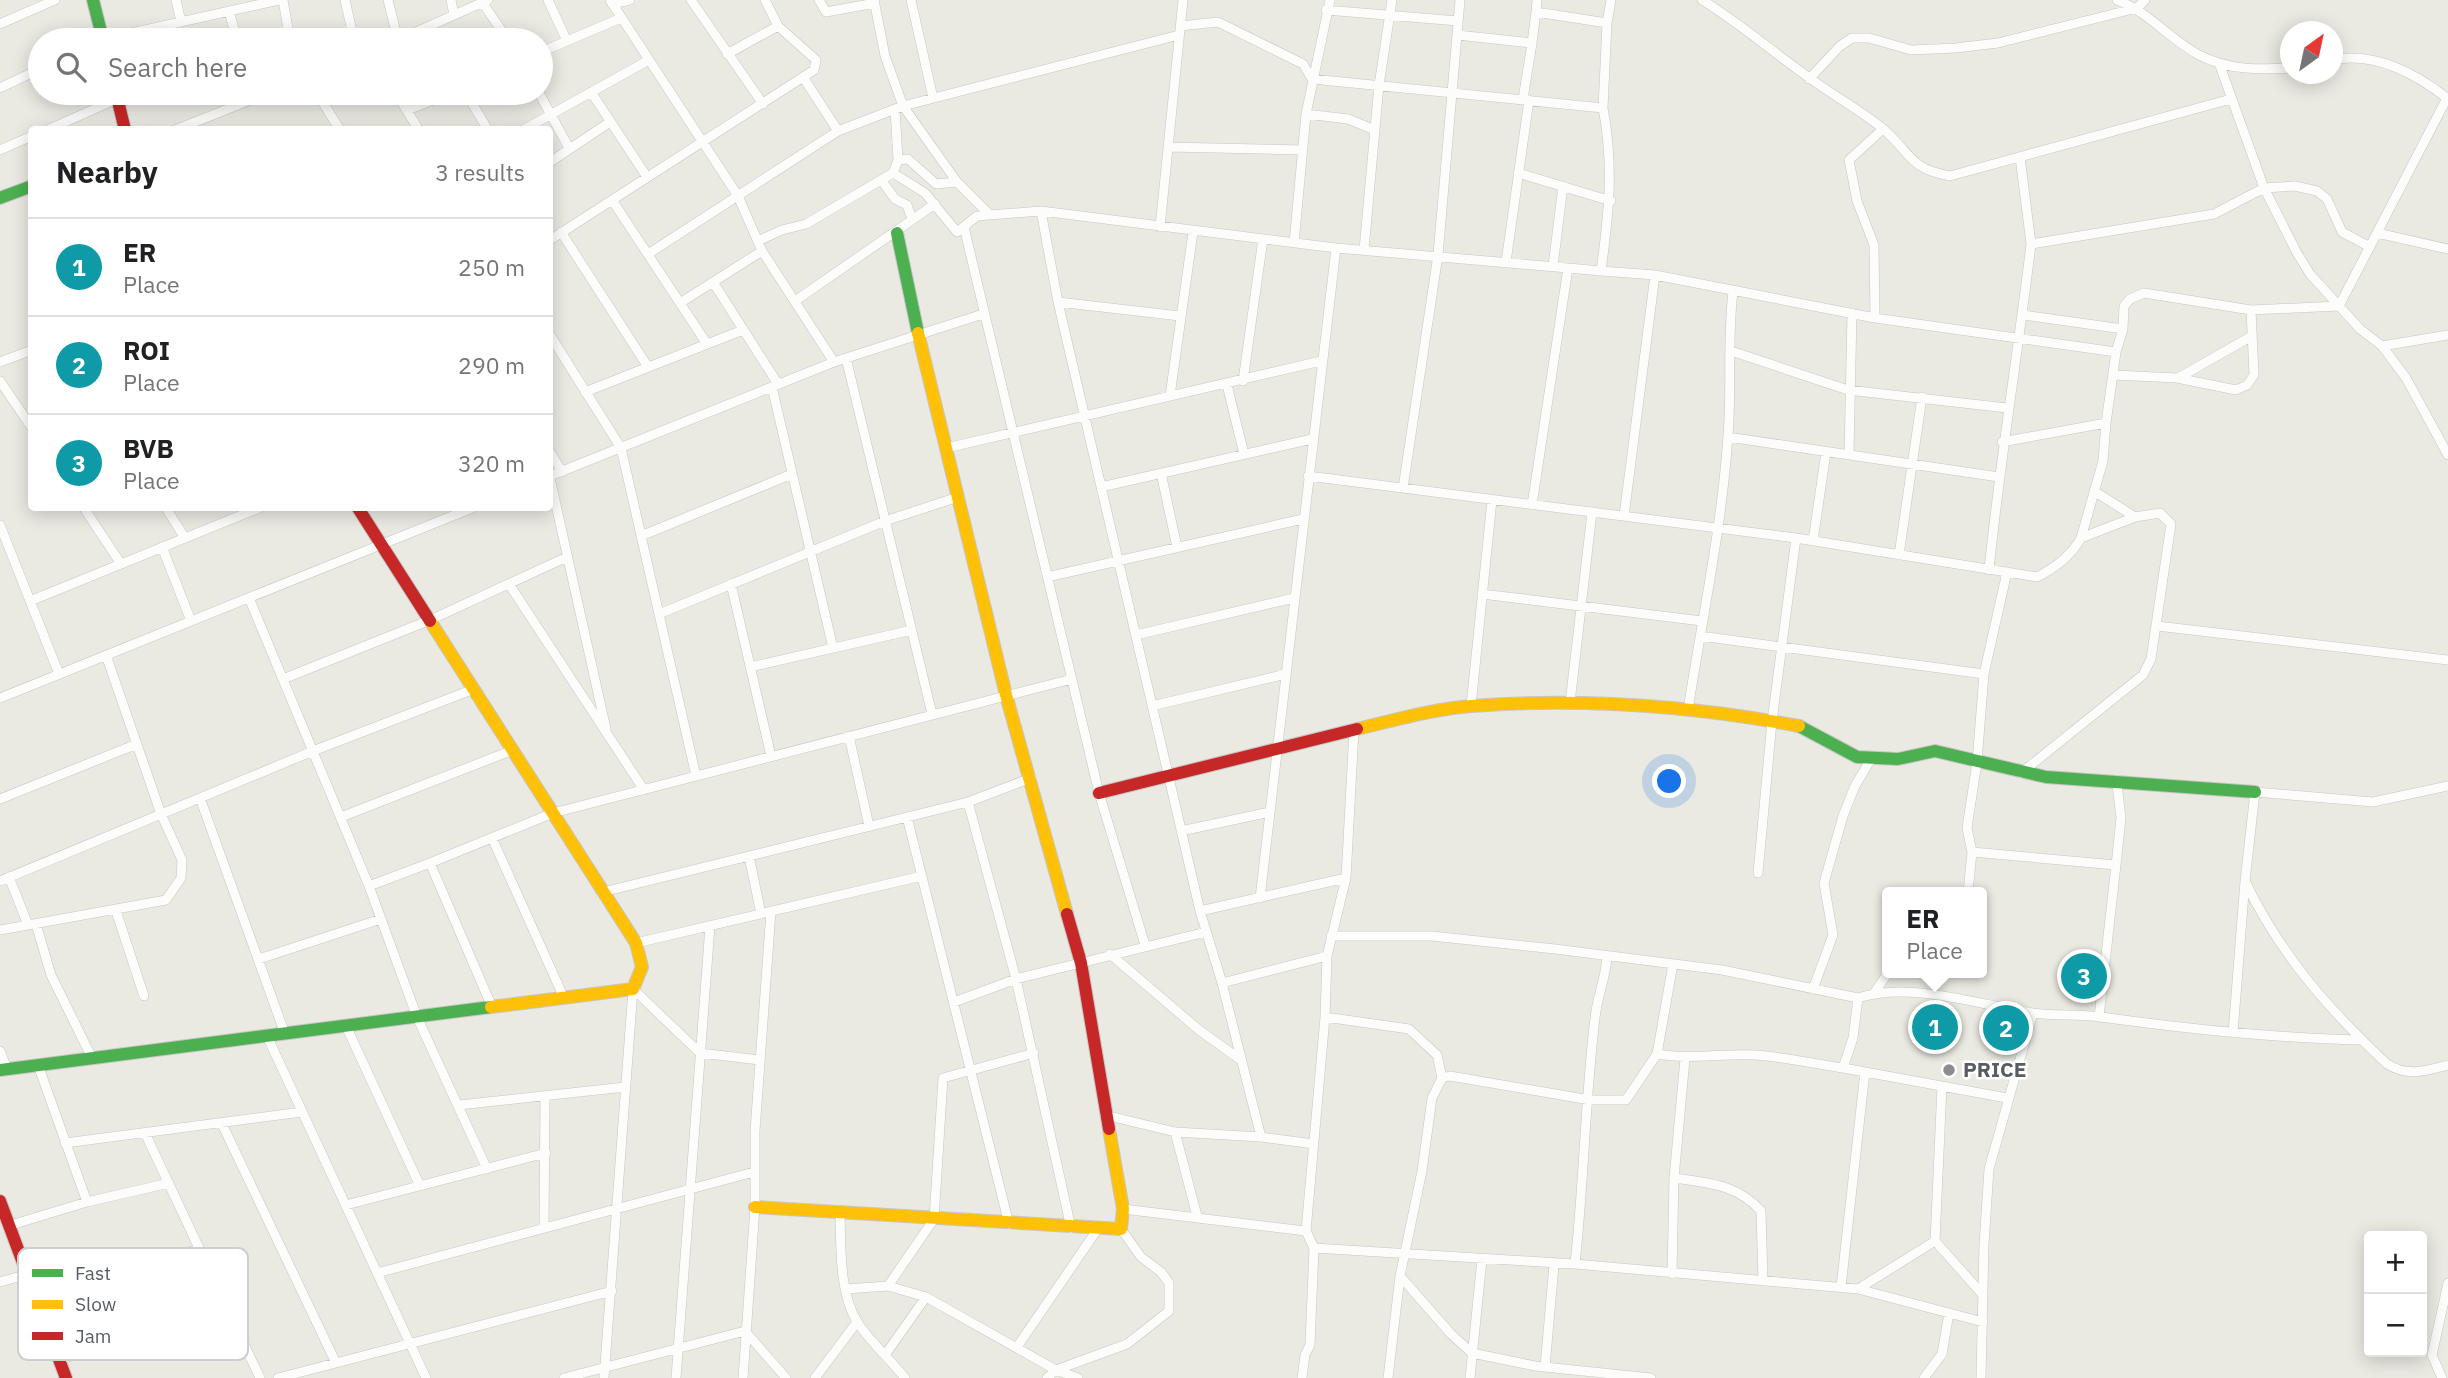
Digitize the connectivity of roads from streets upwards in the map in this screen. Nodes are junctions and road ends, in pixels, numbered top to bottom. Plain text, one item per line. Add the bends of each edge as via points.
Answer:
1 (55, 0) edge
2 (93, 0) edge
3 (176, 0) edge
4 (281, 0) edge
5 (345, 0) edge
6 (388, 0) edge
7 (451, 0) edge
8 (548, 0) edge
9 (630, 0) edge
10 (691, 0) edge
11 (765, 0) edge
12 (819, 0) edge
13 (911, 0) edge
14 (1183, 0) edge
15 (1392, 0) edge
16 (1460, 0) edge
17 (1537, 0) edge
18 (1611, 0) edge
19 (1702, 0) edge
20 (2117, 0) edge
21 (2145, 0) edge
22 (485, 1) edge
23 (875, 1) edge
24 (611, 2) edge
25 (240, 4) edge
26 (1328, 5) edge
27 (2137, 8) junction
28 (229, 11) junction
29 (1536, 12) junction
30 (1388, 13) junction
31 (454, 15) junction
32 (621, 18) junction
33 (1458, 21) junction
34 (181, 22) junction
35 (1607, 23) junction
36 (0, 24) edge
37 (778, 26) junction
38 (99, 28) edge
39 (155, 28) edge
40 (234, 28) edge
41 (287, 28) edge
42 (351, 28) edge
43 (395, 28) edge
44 (425, 28) edge
45 (501, 28) edge
46 (1180, 30) junction
47 (1457, 34) junction
48 (567, 41) junction
49 (1532, 43) junction
50 (553, 47) edge
51 (727, 54) junction
52 (649, 60) junction
53 (2343, 60) edge
54 (2219, 63) junction
55 (2280, 68) edge
56 (28, 75) edge
57 (803, 77) junction
58 (1312, 79) junction
59 (1810, 79) junction
60 (1379, 85) junction
61 (0, 88) edge
62 (591, 92) junction
63 (1452, 93) junction
64 (933, 98) junction
65 (1526, 99) junction
66 (2231, 99) junction
67 (2448, 99) edge
68 (763, 104) junction
69 (98, 105) edge
70 (118, 105) edge
71 (232, 105) edge
72 (324, 105) edge
73 (404, 105) edge
74 (420, 105) edge
75 (473, 105) edge
76 (546, 105) edge
77 (899, 107) junction
78 (1602, 108) junction
79 (407, 110) junction
80 (551, 114) junction
81 (1306, 114) junction
82 (203, 118) junction
83 (610, 122) junction
84 (55, 126) edge
85 (124, 126) edge
86 (184, 126) edge
87 (207, 126) edge
88 (338, 126) edge
89 (417, 126) edge
90 (486, 126) edge
91 (530, 126) edge
92 (1883, 129) junction
93 (1375, 130) junction
94 (838, 131) junction
95 (28, 138) edge
96 (703, 142) junction
97 (1168, 147) junction
98 (569, 148) junction
99 (0, 150) edge
100 (1303, 150) junction
101 (2020, 157) junction
102 (553, 160) edge
103 (898, 160) junction
104 (893, 173) junction
105 (1518, 173) junction
106 (647, 177) junction
107 (882, 181) junction
108 (957, 181) junction
109 (1563, 186) junction
110 (28, 188) edge
111 (2264, 188) junction
112 (738, 196) junction
113 (0, 198) edge
114 (612, 200) junction
115 (1611, 201) junction
116 (935, 204) junction
117 (1041, 211) junction
118 (990, 215) junction
119 (912, 219) junction
120 (964, 227) junction
121 (1160, 228) junction
122 (561, 232) junction
123 (1193, 232) junction
124 (897, 233) junction
125 (2377, 233) junction
126 (553, 238) edge
127 (1263, 239) junction
128 (1294, 243) junction
129 (2031, 244) junction
130 (760, 246) junction
131 (2370, 247) junction
132 (1336, 248) junction
133 (2448, 249) edge
134 (1364, 250) junction
135 (648, 254) junction
136 (1438, 256) junction
137 (1506, 262) junction
138 (1553, 266) junction
139 (1568, 268) junction
140 (1601, 271) junction
141 (1654, 275) junction
142 (713, 282) junction
143 (1733, 292) junction
144 (795, 302) junction
145 (1058, 302) junction
146 (680, 303) junction
147 (2339, 306) junction
148 (2251, 310) junction
149 (1852, 313) junction
150 (983, 314) junction
151 (2023, 315) junction
152 (1180, 316) junction
153 (1875, 318) junction
154 (2123, 329) junction
155 (743, 330) junction
156 (918, 333) junction
157 (2448, 335) edge
158 (2252, 336) junction
159 (553, 340) edge
160 (2020, 340) junction
161 (707, 344) junction
162 (2382, 346) junction
163 (1731, 351) junction
164 (28, 352) edge
165 (2116, 352) junction
166 (846, 358) junction
167 (1321, 361) junction
168 (0, 362) edge
169 (834, 362) junction
170 (648, 367) junction
171 (2114, 375) junction
172 (2177, 379) junction
173 (0, 381) edge
174 (1243, 381) junction
175 (1227, 385) junction
176 (775, 386) junction
177 (1848, 390) junction
178 (585, 392) junction
179 (1170, 396) junction
180 (1922, 397) junction
181 (2007, 408) junction
182 (1085, 416) junction
183 (28, 422) edge
184 (2106, 423) junction
185 (1012, 433) junction
186 (1728, 437) junction
187 (1312, 439) junction
188 (2002, 442) junction
189 (621, 448) junction
190 (946, 448) junction
191 (1826, 452) junction
192 (1244, 454) junction
193 (1849, 455) junction
194 (2448, 455) edge
195 (553, 458) edge
196 (1912, 465) junction
197 (562, 472) junction
198 (1161, 473) junction
199 (792, 474) junction
200 (553, 476) edge
201 (1308, 476) junction
202 (1998, 477) junction
203 (1101, 487) junction
204 (1403, 488) junction
205 (553, 491) edge
206 (2094, 491) junction
207 (958, 497) junction
208 (1492, 499) junction
209 (1532, 505) junction
210 (86, 511) edge
211 (168, 511) edge
212 (249, 511) edge
213 (360, 511) edge
214 (450, 511) edge
215 (1592, 512) junction
216 (1624, 516) junction
217 (2135, 517) junction
218 (1303, 519) junction
219 (885, 521) junction
220 (0, 525) edge
221 (1716, 528) junction
222 (641, 536) junction
223 (185, 538) junction
224 (1796, 538) junction
225 (2081, 538) junction
226 (1813, 541) junction
227 (382, 544) junction
228 (162, 547) junction
229 (1177, 547) junction
230 (811, 552) junction
231 (1899, 555) junction
232 (567, 557) junction
233 (1118, 561) junction
234 (121, 564) junction
235 (1989, 570) junction
236 (2007, 572) junction
237 (1047, 577) junction
238 (509, 584) junction
239 (731, 584) junction
240 (1482, 594) junction
241 (249, 598) junction
242 (1294, 598) junction
243 (30, 601) junction
244 (1581, 606) junction
245 (659, 614) junction
246 (430, 620) junction
247 (191, 621) junction
248 (1702, 621) junction
249 (2157, 626) junction
250 (912, 630) junction
251 (1136, 635) junction
252 (1700, 636) junction
253 (833, 648) junction
254 (1782, 648) junction
255 (106, 655) junction
256 (2448, 660) edge
257 (750, 667) junction
258 (59, 674) junction
259 (1286, 674) junction
260 (1984, 674) junction
261 (283, 679) junction
262 (1072, 679) junction
263 (474, 689) junction
264 (1006, 695) junction
265 (0, 698) edge
266 (1570, 703) junction
267 (1152, 706) junction
268 (1471, 706) junction
269 (1688, 710) junction
270 (932, 714) junction
271 (1772, 721) junction
272 (606, 729) junction
273 (1354, 730) junction
274 (849, 736) junction
275 (136, 744) junction
276 (513, 750) junction
277 (1277, 750) junction
278 (313, 751) junction
279 (771, 756) junction
280 (1871, 758) junction
281 (1977, 762) junction
282 (2021, 773) junction
283 (696, 776) junction
284 (1168, 777) junction
285 (1031, 778) junction
286 (2117, 784) junction
287 (2448, 786) edge
288 (644, 790) junction
289 (2255, 792) junction
290 (1099, 793) junction
291 (200, 798) junction
292 (0, 799) edge
293 (968, 802) junction
294 (1270, 812) junction
295 (553, 813) junction
296 (161, 814) junction
297 (341, 817) junction
298 (907, 817) junction
299 (869, 826) junction
300 (1181, 831) junction
301 (492, 838) junction
302 (1972, 852) junction
303 (749, 856) junction
304 (430, 863) junction
305 (2116, 865) junction
306 (1758, 873) dead end
307 (922, 876) junction
308 (1346, 878) junction
309 (5, 879) edge
310 (2245, 881) junction
311 (369, 886) junction
312 (1968, 887) edge
313 (603, 892) junction
314 (1260, 898) junction
315 (116, 911) junction
316 (772, 911) junction
317 (1200, 911) junction
318 (761, 914) junction
319 (381, 919) junction
320 (32, 925) junction
321 (710, 926) junction
322 (0, 930) edge
323 (1206, 932) junction
324 (1331, 936) junction
325 (636, 943) junction
326 (1145, 945) junction
327 (1110, 954) junction
328 (1327, 956) junction
329 (1607, 956) junction
330 (259, 959) junction
331 (1081, 963) junction
332 (1673, 964) junction
333 (1884, 978) edge
334 (1016, 979) junction
335 (1222, 983) junction
336 (633, 989) junction
337 (1813, 989) junction
338 (1874, 993) junction
339 (144, 996) dead end
340 (564, 998) junction
341 (1858, 998) junction
342 (954, 1002) junction
343 (492, 1007) junction
344 (2032, 1013) junction
345 (416, 1017) junction
346 (1325, 1017) junction
347 (2099, 1017) junction
348 (346, 1026) junction
349 (2233, 1033) junction
350 (285, 1034) junction
351 (267, 1036) junction
352 (2361, 1040) junction
353 (0, 1051) edge
354 (700, 1053) junction
355 (1034, 1054) junction
356 (1657, 1054) junction
357 (92, 1058) junction
358 (1685, 1059) junction
359 (760, 1060) junction
360 (1241, 1060) junction
361 (38, 1065) junction
362 (2448, 1065) edge
363 (1843, 1068) junction
364 (4, 1070) edge
365 (972, 1071) junction
366 (1865, 1072) junction
367 (1442, 1078) junction
368 (1942, 1086) junction
369 (625, 1087) junction
370 (545, 1097) junction
371 (2007, 1098) junction
372 (1590, 1100) junction
373 (459, 1105) junction
374 (302, 1112) junction
375 (1105, 1115) junction
376 (222, 1124) junction
377 (1175, 1132) junction
378 (145, 1133) junction
379 (1261, 1137) junction
380 (65, 1143) junction
381 (1314, 1144) junction
382 (546, 1153) junction
383 (487, 1168) junction
384 (754, 1172) junction
385 (1674, 1178) junction
386 (169, 1183) junction
387 (419, 1186) junction
388 (690, 1189) junction
389 (87, 1202) junction
390 (346, 1205) junction
391 (1, 1206) edge
392 (755, 1207) junction
393 (617, 1209) junction
394 (1123, 1209) junction
395 (840, 1214) junction
396 (1196, 1216) junction
397 (933, 1219) junction
398 (1009, 1224) junction
399 (11, 1226) junction
400 (1099, 1227) junction
401 (544, 1228) junction
402 (1071, 1228) junction
403 (1121, 1228) junction
404 (1306, 1231) junction
405 (1935, 1241) junction
406 (19, 1248) edge
407 (200, 1248) edge
408 (1314, 1248) junction
409 (1404, 1253) junction
410 (1482, 1259) junction
411 (1575, 1264) junction
412 (1555, 1265) junction
413 (377, 1273) junction
414 (1672, 1274) junction
415 (1400, 1276) junction
416 (18, 1277) edge
417 (1763, 1281) junction
418 (0, 1282) edge
419 (2448, 1283) edge
420 (888, 1286) junction
421 (1841, 1287) junction
422 (846, 1289) junction
423 (1858, 1289) junction
424 (612, 1291) junction
425 (1983, 1296) junction
426 (926, 1297) junction
427 (2444, 1310) edge
428 (1949, 1313) junction
429 (857, 1322) junction
430 (1983, 1322) junction
431 (745, 1331) junction
432 (410, 1344) junction
433 (1017, 1347) junction
434 (679, 1349) junction
435 (248, 1353) edge
436 (1472, 1353) junction
437 (885, 1355) junction
438 (60, 1360) edge
439 (336, 1363) junction
440 (1545, 1367) junction
441 (1056, 1370) junction
442 (604, 1373) edge
443 (66, 1378) edge
444 (260, 1378) edge
445 (278, 1378) edge
446 (426, 1378) edge
447 (564, 1378) edge
448 (676, 1378) edge
449 (743, 1378) edge
450 (786, 1378) edge
451 (815, 1378) edge
452 (905, 1378) edge
453 (1048, 1378) edge
454 (1078, 1378) edge
455 (1303, 1378) edge
456 (1388, 1378) edge
457 (1470, 1378) edge
458 (1651, 1378) edge
459 (1924, 1378) edge
460 (1981, 1378) edge
461 (2442, 1378) edge

1 - 36 street
2 - 38 street
3 - 34 street
4 - 25 street
4 - 41 street
5 - 42 street
6 - 43 street
7 - 31 street
8 - 48 street
9 - 24 street
10 - 51 street
11 - 37 street
12 - 23 street via 826,12
13 - 64 street
14 - 46 street
15 - 30 street
16 - 33 street
17 - 29 street
18 - 35 street
19 - 59 street via 1742,24
20 - 27 street
21 - 27 street
22 - 31 street
22 - 45 street
23 - 77 street
24 - 32 street
25 - 28 street
26 - 30 street
26 - 58 street
27 - 54 street via 2197,54
27 - 59 street via 1998,43 1956,48 1911,50 1852,38
28 - 34 street
28 - 40 street
29 - 35 street
29 - 49 street
30 - 33 street
30 - 60 street
31 - 44 street
32 - 48 street
32 - 52 street
33 - 47 street
34 - 39 street
35 - 78 street
37 - 51 street
37 - 57 street via 816,60 814,70
46 - 58 street via 1218,22 1303,64
46 - 64 street
46 - 97 street
47 - 49 street
47 - 63 street
48 - 50 street
49 - 65 street
51 - 68 street
52 - 62 street
52 - 96 street
53 - 67 street via 2375,62 2411,72
54 - 55 street via 2241,69
54 - 66 street
56 - 61 street
57 - 68 street
57 - 94 street
58 - 60 street
58 - 81 street
59 - 92 street
60 - 63 street
60 - 93 street
62 - 80 street
62 - 83 street
63 - 65 street
63 - 136 street
64 - 77 street
65 - 78 street
65 - 105 street
66 - 101 street
66 - 111 street
67 - 125 street
68 - 96 street
69 - 84 street
70 - 85 street
71 - 82 street
72 - 88 street
73 - 79 street
74 - 79 street
75 - 90 street
76 - 80 street
77 - 94 street
77 - 103 street
77 - 108 street
78 - 115 street via 1610,146
79 - 89 street
80 - 91 street
80 - 98 street
81 - 93 street via 1348,119
81 - 100 street
82 - 86 street
82 - 87 street
83 - 98 street
83 - 106 street
92 - 101 street via 1927,172 1950,176
92 - 153 street via 1849,160 1857,201 1874,245
93 - 134 street
94 - 112 street
95 - 99 street
96 - 106 street
96 - 112 street
97 - 100 street
97 - 121 street
98 - 102 street
100 - 128 street
101 - 129 street
103 - 104 street
103 - 108 street via 908,159 936,184
104 - 107 street
104 - 116 street via 914,184
105 - 109 street
105 - 137 street
106 - 114 street
107 - 119 street via 895,199 907,205
107 - 130 street via 806,224 782,230
108 - 118 street
109 - 115 street
109 - 138 street
110 - 113 street
111 - 129 street via 2214,214
111 - 131 street via 2295,186 2317,191 2327,199 2342,232
111 - 147 street via 2303,263
112 - 130 street
112 - 135 street
114 - 122 street
114 - 135 street
115 - 140 street
116 - 119 street
116 - 120 street via 957,232
117 - 118 street
117 - 121 street
117 - 145 street
118 - 120 street via 972,218
119 - 124 street
120 - 150 street
121 - 123 street
122 - 126 street
122 - 170 street
123 - 127 street
123 - 152 street
124 - 144 street
124 - 156 street
125 - 131 street
125 - 133 street
127 - 128 street
127 - 174 street
128 - 132 street
129 - 151 street
130 - 142 street
130 - 144 street
131 - 147 street
132 - 134 street
132 - 167 street
134 - 136 street
135 - 146 street
136 - 137 street
136 - 204 street
137 - 138 street
138 - 139 street
139 - 140 street
139 - 209 street
140 - 141 street
141 - 143 street
141 - 216 street
142 - 146 street
142 - 155 street
143 - 149 street
143 - 163 street via 1727,335
144 - 169 street
145 - 152 street
145 - 182 street
146 - 161 street
147 - 148 street
147 - 162 street
148 - 154 street via 2144,293 2124,306
148 - 158 street
149 - 153 street
149 - 177 street
150 - 156 street
150 - 185 street
151 - 154 street
151 - 160 street
152 - 179 street
153 - 160 street
154 - 165 street
155 - 161 street
155 - 176 street
156 - 166 street
156 - 190 street
157 - 162 street
158 - 172 street
158 - 172 street via 2254,375 2247,385 2236,390
159 - 178 street
160 - 165 street
160 - 181 street
161 - 170 street
162 - 194 street via 2406,378
163 - 177 street
163 - 186 street
164 - 168 street
165 - 171 street
166 - 169 street
166 - 219 street
167 - 174 street
167 - 187 street
169 - 176 street
170 - 178 street
171 - 172 street
171 - 184 street
173 - 183 street
174 - 175 street
175 - 179 street
175 - 192 street
176 - 189 street
176 - 199 street
177 - 180 street
177 - 193 street
178 - 189 street
179 - 182 street
180 - 181 street
180 - 196 street
181 - 188 street
182 - 185 street
182 - 203 street
184 - 188 street
184 - 206 street via 2103,461
185 - 190 street
185 - 237 street
186 - 191 street
186 - 221 street
187 - 192 street
187 - 201 street
188 - 202 street
189 - 197 street
189 - 222 street
190 - 207 street
191 - 193 street
191 - 226 street
192 - 198 street
193 - 196 street
195 - 197 street
196 - 202 street
196 - 231 street
197 - 200 street
198 - 203 street
198 - 229 street
199 - 222 street
199 - 230 street
201 - 204 street
201 - 218 street
202 - 235 street
203 - 233 street
204 - 208 street
205 - 232 street
206 - 217 street
206 - 225 street
207 - 219 street
207 - 264 street
208 - 209 street
208 - 240 street
209 - 215 street
210 - 234 street
211 - 223 street
212 - 223 street
213 - 227 street
214 - 227 street
215 - 216 street
215 - 244 street
216 - 221 street
217 - 225 street
217 - 249 street via 2160,513 2171,524
218 - 229 street
218 - 242 street
219 - 230 street
219 - 250 street
220 - 243 street
221 - 224 street
221 - 248 street
222 - 245 street
223 - 228 street
224 - 226 street
224 - 254 street
225 - 236 street via 2075,550 2037,577
226 - 231 street
227 - 241 street
227 - 246 street
228 - 234 street
228 - 247 street
229 - 233 street
230 - 239 street
230 - 253 street
231 - 235 street
232 - 238 street
232 - 272 street
233 - 237 street
233 - 251 street
234 - 243 street
235 - 236 street
236 - 260 street
237 - 262 street
238 - 246 street
238 - 272 street
239 - 245 street
239 - 257 street
240 - 244 street
240 - 268 street
241 - 247 street
241 - 261 street
242 - 251 street
242 - 259 street
243 - 258 street
244 - 248 street
244 - 266 street
245 - 283 street
246 - 261 street
246 - 263 street
247 - 255 street
248 - 252 street
249 - 256 street
249 - 282 street via 2143,675
250 - 253 street
250 - 270 street
251 - 267 street
252 - 254 street
252 - 269 street
253 - 257 street
254 - 260 street
254 - 271 street
255 - 258 street
255 - 275 street
257 - 279 street
258 - 265 street
259 - 267 street
259 - 277 street
260 - 281 street
261 - 278 street
262 - 264 street
262 - 290 street
263 - 276 street
263 - 278 street
264 - 270 street
264 - 285 street
266 - 268 street
266 - 269 street
267 - 284 street
268 - 273 street
269 - 271 street
270 - 274 street
271 - 280 street via 1799,726 1857,757
271 - 306 street
272 - 288 street
273 - 277 street
273 - 308 street
274 - 279 street
274 - 299 street
275 - 292 street
275 - 296 street
276 - 295 street
276 - 297 street
277 - 284 street
277 - 294 street
278 - 291 street
278 - 297 street
279 - 283 street
280 - 281 street via 1898,759 1935,751
280 - 337 street via 1843,816 1824,883 1832,936
281 - 282 street
281 - 302 street via 1967,828
282 - 286 street
283 - 288 street
284 - 290 street
284 - 300 street
285 - 293 street
285 - 331 street
286 - 289 street
286 - 305 street via 2121,818
287 - 289 street via 2373,802
288 - 295 street
289 - 310 street
290 - 326 street
291 - 296 street
291 - 330 street
293 - 298 street
293 - 334 street
294 - 300 street
294 - 314 street
295 - 301 street
295 - 313 street
296 - 309 street
296 - 315 street via 181,860 181,878 166,900
297 - 311 street
298 - 299 street
298 - 307 street
299 - 303 street
300 - 317 street
301 - 304 street
301 - 340 street
302 - 305 street
302 - 312 street
303 - 313 street
303 - 318 street
304 - 311 street
304 - 343 street
305 - 347 street
307 - 316 street
307 - 342 street
308 - 314 street
308 - 324 street
309 - 320 street
310 - 349 street
310 - 352 street via 2295,968
311 - 319 street
313 - 325 street
314 - 317 street
315 - 320 street
315 - 339 street
316 - 318 street
316 - 359 street
317 - 323 street
318 - 321 street
319 - 330 street
319 - 345 street
320 - 322 street
320 - 357 street
321 - 325 street
321 - 354 street
323 - 326 street
323 - 335 street
324 - 328 street
324 - 329 street via 1432,936
325 - 336 street via 642,967
326 - 327 street
327 - 331 street
327 - 360 street
328 - 335 street
328 - 346 street
329 - 332 street
329 - 372 street via 1606,980 1595,1016
330 - 350 street
331 - 334 street
331 - 375 street
332 - 337 street
332 - 356 street
333 - 338 street
334 - 342 street
334 - 355 street
335 - 360 street
336 - 340 street
336 - 354 street
336 - 369 street
337 - 341 street
338 - 341 street
338 - 344 street via 1957,996
340 - 343 street
341 - 363 street
342 - 365 street
343 - 345 street
344 - 347 street
344 - 371 street
345 - 348 street
345 - 373 street
346 - 367 street via 1409,1029 1437,1055
346 - 381 street
347 - 349 street
348 - 350 street
348 - 387 street
349 - 352 street
350 - 351 street
351 - 357 street
351 - 374 street
352 - 362 street via 2399,1072
353 - 364 street
354 - 359 street
354 - 388 street
355 - 365 street
355 - 402 street
356 - 358 street
356 - 372 street via 1626,1100
357 - 361 street
358 - 363 street via 1757,1055
358 - 385 street
359 - 384 street
360 - 379 street
361 - 364 street
361 - 380 street
363 - 366 street
365 - 397 street via 947,1076 940,1083
365 - 398 street
366 - 368 street
366 - 421 street
367 - 372 street
367 - 409 street via 1432,1098
368 - 371 street
368 - 405 street
369 - 370 street
369 - 393 street
370 - 373 street
370 - 382 street
371 - 425 street via 1989,1169
372 - 411 street
373 - 383 street
374 - 376 street
374 - 390 street
375 - 377 street
375 - 394 street
376 - 378 street
376 - 439 street
377 - 379 street
377 - 396 street
378 - 380 street
378 - 386 street
379 - 381 street
380 - 389 street
381 - 404 street
382 - 383 street
382 - 401 street
383 - 387 street
384 - 388 street
384 - 392 street
385 - 414 street
385 - 417 street via 1725,1186 1748,1196 1761,1211
386 - 389 street
386 - 407 street
387 - 390 street
388 - 393 street
388 - 434 street
389 - 399 street
390 - 413 street
391 - 399 street
392 - 395 street
392 - 431 street
393 - 401 street
393 - 424 street
394 - 396 street
394 - 403 street
395 - 397 street
395 - 422 street
396 - 404 street
397 - 398 street
397 - 420 street
398 - 402 street
399 - 406 street
400 - 402 street
400 - 403 street
400 - 433 street
401 - 413 street
403 - 441 street via 1141,1257 1170,1283 1169,1311 1127,1344
404 - 408 street
405 - 423 street
405 - 425 street
408 - 409 street
408 - 455 street via 1310,1345
409 - 410 street
409 - 415 street
410 - 412 street
410 - 436 street
411 - 412 street
411 - 414 street
412 - 440 street
413 - 432 street
414 - 417 street
415 - 436 street
415 - 456 street
416 - 418 street
417 - 421 street
419 - 427 street
420 - 422 street
420 - 426 street
421 - 423 street
422 - 429 street
423 - 428 street
424 - 432 street
424 - 442 street
425 - 430 street
426 - 433 street
426 - 437 street
427 - 461 street via 2431,1355
428 - 430 street
428 - 459 street via 1942,1354
429 - 437 street
429 - 451 street
430 - 460 street
431 - 434 street
431 - 449 street
431 - 450 street
432 - 439 street
432 - 446 street
433 - 441 street
434 - 442 street
434 - 448 street
435 - 444 street
436 - 440 street
436 - 457 street
437 - 452 street
438 - 443 street
439 - 445 street
440 - 458 street
441 - 453 street
441 - 454 street
442 - 447 street

